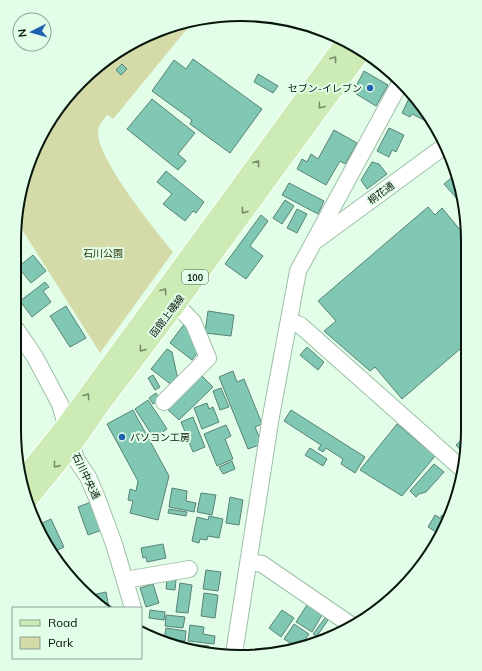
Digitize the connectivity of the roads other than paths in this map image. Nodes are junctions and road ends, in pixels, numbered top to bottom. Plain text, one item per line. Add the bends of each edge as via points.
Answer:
1 (343, 46) edge
2 (358, 55) edge
3 (398, 86) edge
4 (440, 149) edge
5 (315, 241) junction
6 (176, 304) junction
7 (290, 321) junction
8 (21, 336) edge
9 (164, 402) dead end
10 (66, 426) junction
11 (71, 446) junction
12 (458, 465) edge
13 (26, 476) edge
14 (31, 495) edge
15 (249, 562) junction
16 (189, 569) dead end
17 (125, 580) junction
18 (133, 607) edge
19 (348, 623) edge
20 (235, 650) edge

10 -> 1 main road, 函館上磯線 / 100
2 -> 6 main road, 函館上磯線 / 100
3 - 5 street
4 - 5 street, 桐花通
5 - 7 street via 298,271
6 - 9 street via 193,322 208,358
6 -> 11 main road, 函館上磯線 / 100
7 - 12 street via 300,325
7 - 15 street via 271,416
8 - 10 street, 石川中央通 via 60,404
10 - 11 street, 石川中央通
10 - 13 main road, 函館上磯線 / 100
11 -> 14 main road, 函館上磯線 / 100
11 - 17 street, 石川中央通 via 97,498
15 - 19 street via 262,564
15 - 20 street
16 - 17 street
17 - 18 street, 石川中央通

